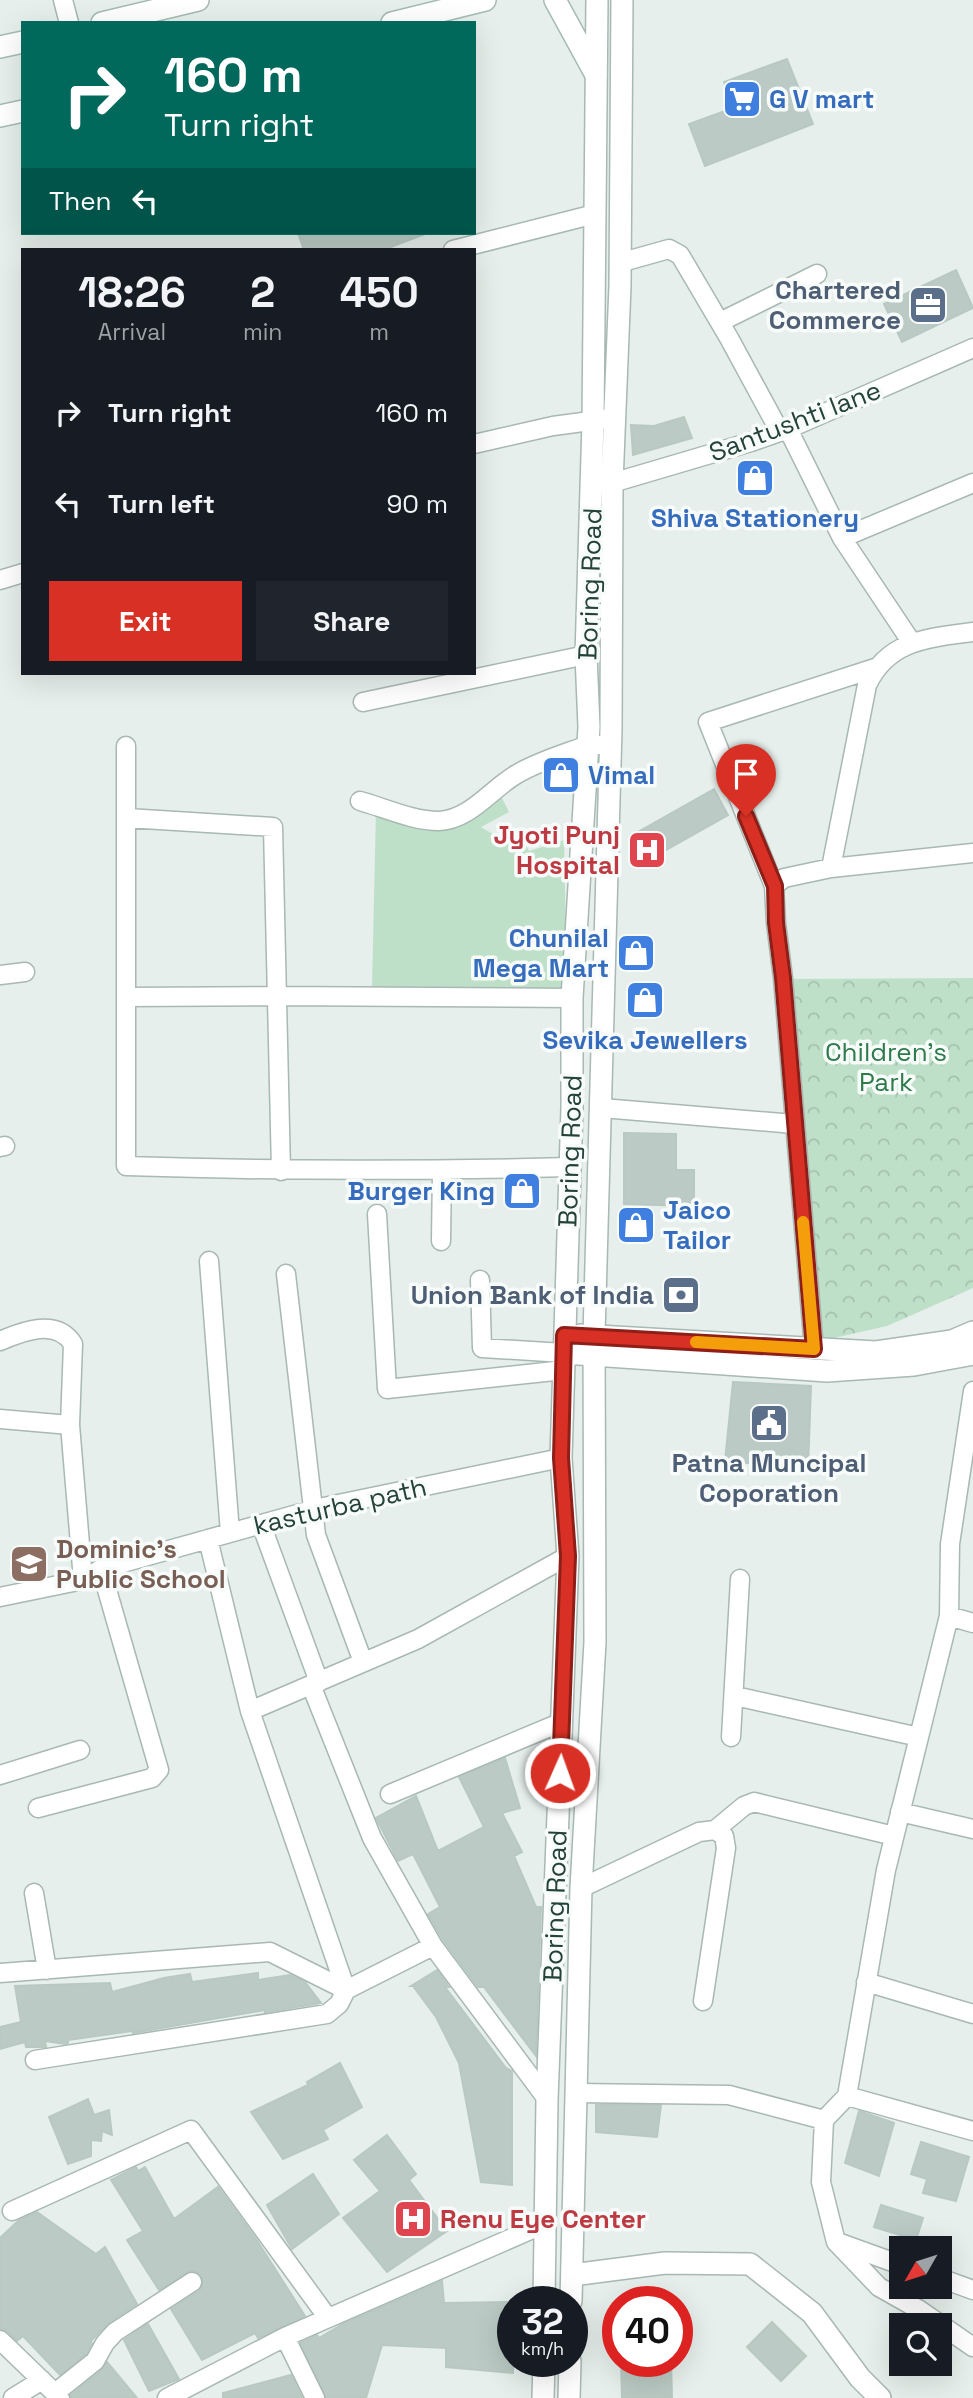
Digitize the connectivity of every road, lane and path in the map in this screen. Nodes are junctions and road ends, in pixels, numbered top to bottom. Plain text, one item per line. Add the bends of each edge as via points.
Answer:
1 (63, 0) edge
2 (198, 0) edge
3 (485, 0) edge
4 (555, 0) edge
5 (597, 0) edge
6 (622, 0) edge
7 (178, 14) edge
8 (68, 21) edge
9 (119, 21) edge
10 (399, 21) edge
11 (21, 42) edge
12 (0, 47) edge
13 (596, 75) junction
14 (21, 111) edge
15 (0, 116) edge
16 (595, 214) junction
17 (461, 248) edge
18 (619, 263) junction
19 (817, 274) dead end
20 (720, 322) junction
21 (973, 348) edge
22 (615, 416) junction
23 (593, 422) junction
24 (784, 430) junction
25 (476, 444) edge
26 (612, 483) junction
27 (973, 483) edge
28 (842, 538) junction
29 (21, 574) edge
30 (0, 580) edge
31 (973, 632) edge
32 (912, 643) junction
33 (586, 655) junction
34 (875, 668) junction
35 (363, 702) dead end
36 (611, 744) junction
37 (126, 746) dead end
38 (588, 746) junction
39 (360, 801) dead end
40 (127, 818) junction
41 (973, 853) edge
42 (831, 868) junction
43 (775, 886) junction
44 (25, 972) dead end
45 (0, 975) edge
46 (277, 996) junction
47 (126, 997) junction
48 (572, 998) junction
49 (601, 1108) junction
50 (794, 1124) junction
51 (569, 1167) junction
52 (281, 1171) junction
53 (442, 1171) junction
54 (377, 1214) dead end
55 (441, 1241) dead end
56 (209, 1261) dead end
57 (286, 1274) dead end
58 (480, 1280) dead end
59 (973, 1332) edge
60 (0, 1341) edge
61 (595, 1346) junction
62 (814, 1349) junction
63 (564, 1353) junction
64 (973, 1354) edge
65 (973, 1391) edge
66 (0, 1419) edge
67 (69, 1425) junction
68 (561, 1458) junction
69 (967, 1470) edge
70 (313, 1510) junction
71 (261, 1524) junction
72 (230, 1533) junction
73 (208, 1539) junction
74 (568, 1556) junction
75 (101, 1569) junction
76 (740, 1579) dead end
77 (83, 1580) junction
78 (0, 1597) edge
79 (949, 1616) junction
80 (973, 1623) edge
81 (363, 1662) junction
82 (315, 1683) junction
83 (735, 1696) junction
84 (250, 1711) junction
85 (562, 1722) junction
86 (731, 1737) dead end
87 (919, 1737) junction
88 (80, 1750) dead end
89 (0, 1775) edge
90 (390, 1794) dead end
91 (38, 1808) dead end
92 (900, 1812) junction
93 (973, 1829) edge
94 (715, 1830) junction
95 (894, 1836) junction
96 (581, 1888) junction
97 (34, 1893) dead end
98 (433, 1946) junction
99 (47, 1970) junction
100 (0, 1973) edge
101 (866, 1982) junction
102 (346, 1990) junction
103 (702, 2001) dead end
104 (973, 2014) edge
105 (35, 2060) dead end
106 (576, 2093) junction
107 (847, 2096) junction
108 (547, 2099) junction
109 (824, 2120) junction
110 (973, 2131) edge
111 (12, 2211) dead end
112 (544, 2224) junction
113 (836, 2242) junction
114 (889, 2261) edge
115 (572, 2275) junction
116 (192, 2282) dead end
117 (952, 2282) edge
118 (544, 2286) edge
119 (572, 2286) edge
120 (973, 2290) edge
121 (328, 2318) junction
122 (285, 2337) junction
123 (0, 2340) edge
124 (973, 2347) edge
125 (544, 2377) edge
126 (570, 2377) edge
127 (42, 2380) junction
128 (57, 2396) edge
129 (13, 2398) edge
130 (167, 2398) edge
131 (315, 2398) edge
132 (543, 2398) edge
133 (569, 2398) edge
134 (880, 2398) edge

1 - 8 street
2 - 7 street
3 - 10 street
4 - 13 street
5 - 13 street, Boring Road
6 - 18 street
7 - 9 street
11 - 12 street
13 - 16 street, Boring Road
14 - 15 street
16 - 17 street
16 - 23 street, Boring Road
18 - 20 street via 669,249 680,255
18 - 22 street
19 - 20 street
20 - 24 street
21 - 24 street, Santushti lane
22 - 23 street
22 - 26 street
23 - 25 street
23 - 33 street, Boring Road
24 - 26 street, Santushti lane
24 - 28 street
26 - 36 street
27 - 28 street
28 - 32 street
29 - 30 street
31 - 32 street
32 - 34 street
33 - 35 street
33 - 38 street, Boring Road
34 - 42 street via 867,685
34 - 43 street via 708,722
36 - 38 street
36 - 49 street
37 - 40 street
38 - 39 street via 516,774 452,819 424,819
38 - 48 street, Boring Road
40 - 46 street via 273,827
40 - 47 street
41 - 42 street
42 - 43 street via 785,878
43 - 50 street
44 - 45 street
46 - 47 street
46 - 48 street
46 - 52 street
47 - 52 street via 126,1166
48 - 51 street, Boring Road
49 - 50 street
49 - 61 street
50 - 62 street
51 - 53 street
51 - 63 street, Boring Road
52 - 53 street
53 - 55 street
54 - 63 street via 387,1389
56 - 72 street
57 - 70 street
58 - 63 street via 482,1348
59 - 62 street via 952,1341 876,1352
60 - 67 street via 54,1328 70,1339 74,1354
61 - 62 street
61 - 63 street
61 - 64 street via 827,1371 914,1365
61 - 96 street via 595,1629
63 - 68 street, Boring Road
65 - 69 street
66 - 67 street
67 - 77 street
68 - 70 street, kasturba path
68 - 74 street, Boring Road
69 - 79 street via 950,1544
70 - 71 street, kasturba path
70 - 81 street via 319,1546
71 - 72 street, kasturba path
71 - 82 street
72 - 73 street, kasturba path
73 - 75 street, kasturba path
73 - 84 street
74 - 81 street via 418,1639
74 - 85 street, Boring Road
75 - 77 street, kasturba path
75 - 91 street via 159,1770 152,1778
76 - 83 street
77 - 78 street, kasturba path
79 - 80 street
79 - 87 street
81 - 82 street
82 - 84 street
82 - 98 street via 372,1838
83 - 86 street
83 - 87 street
84 - 102 street
85 - 90 street
85 - 108 street, Boring Road
87 - 92 street
88 - 89 street
92 - 93 street
92 - 95 street
94 - 95 street via 754,1802
94 - 96 street via 699,1832
94 - 103 street via 724,1836 726,1849
95 - 101 street
96 - 106 street
97 - 99 street
98 - 102 street
98 - 108 street
99 - 100 street
99 - 102 street via 270,1952
101 - 104 street
101 - 107 street
102 - 105 street via 327,2014
106 - 109 street via 729,2095
106 - 115 street
107 - 109 street
107 - 110 street
108 - 112 street, Boring Road
109 - 113 street via 821,2182
111 - 121 street via 191,2130
112 - 118 street, Boring Road
112 - 121 street
113 - 114 street
113 - 124 street via 879,2287
115 - 119 street
115 - 134 street via 665,2263 750,2264 812,2313
116 - 128 street via 115,2332 95,2361
117 - 120 street
121 - 122 street
122 - 130 street
122 - 131 street
123 - 127 street
125 - 132 street
126 - 133 street
127 - 128 street
127 - 129 street

